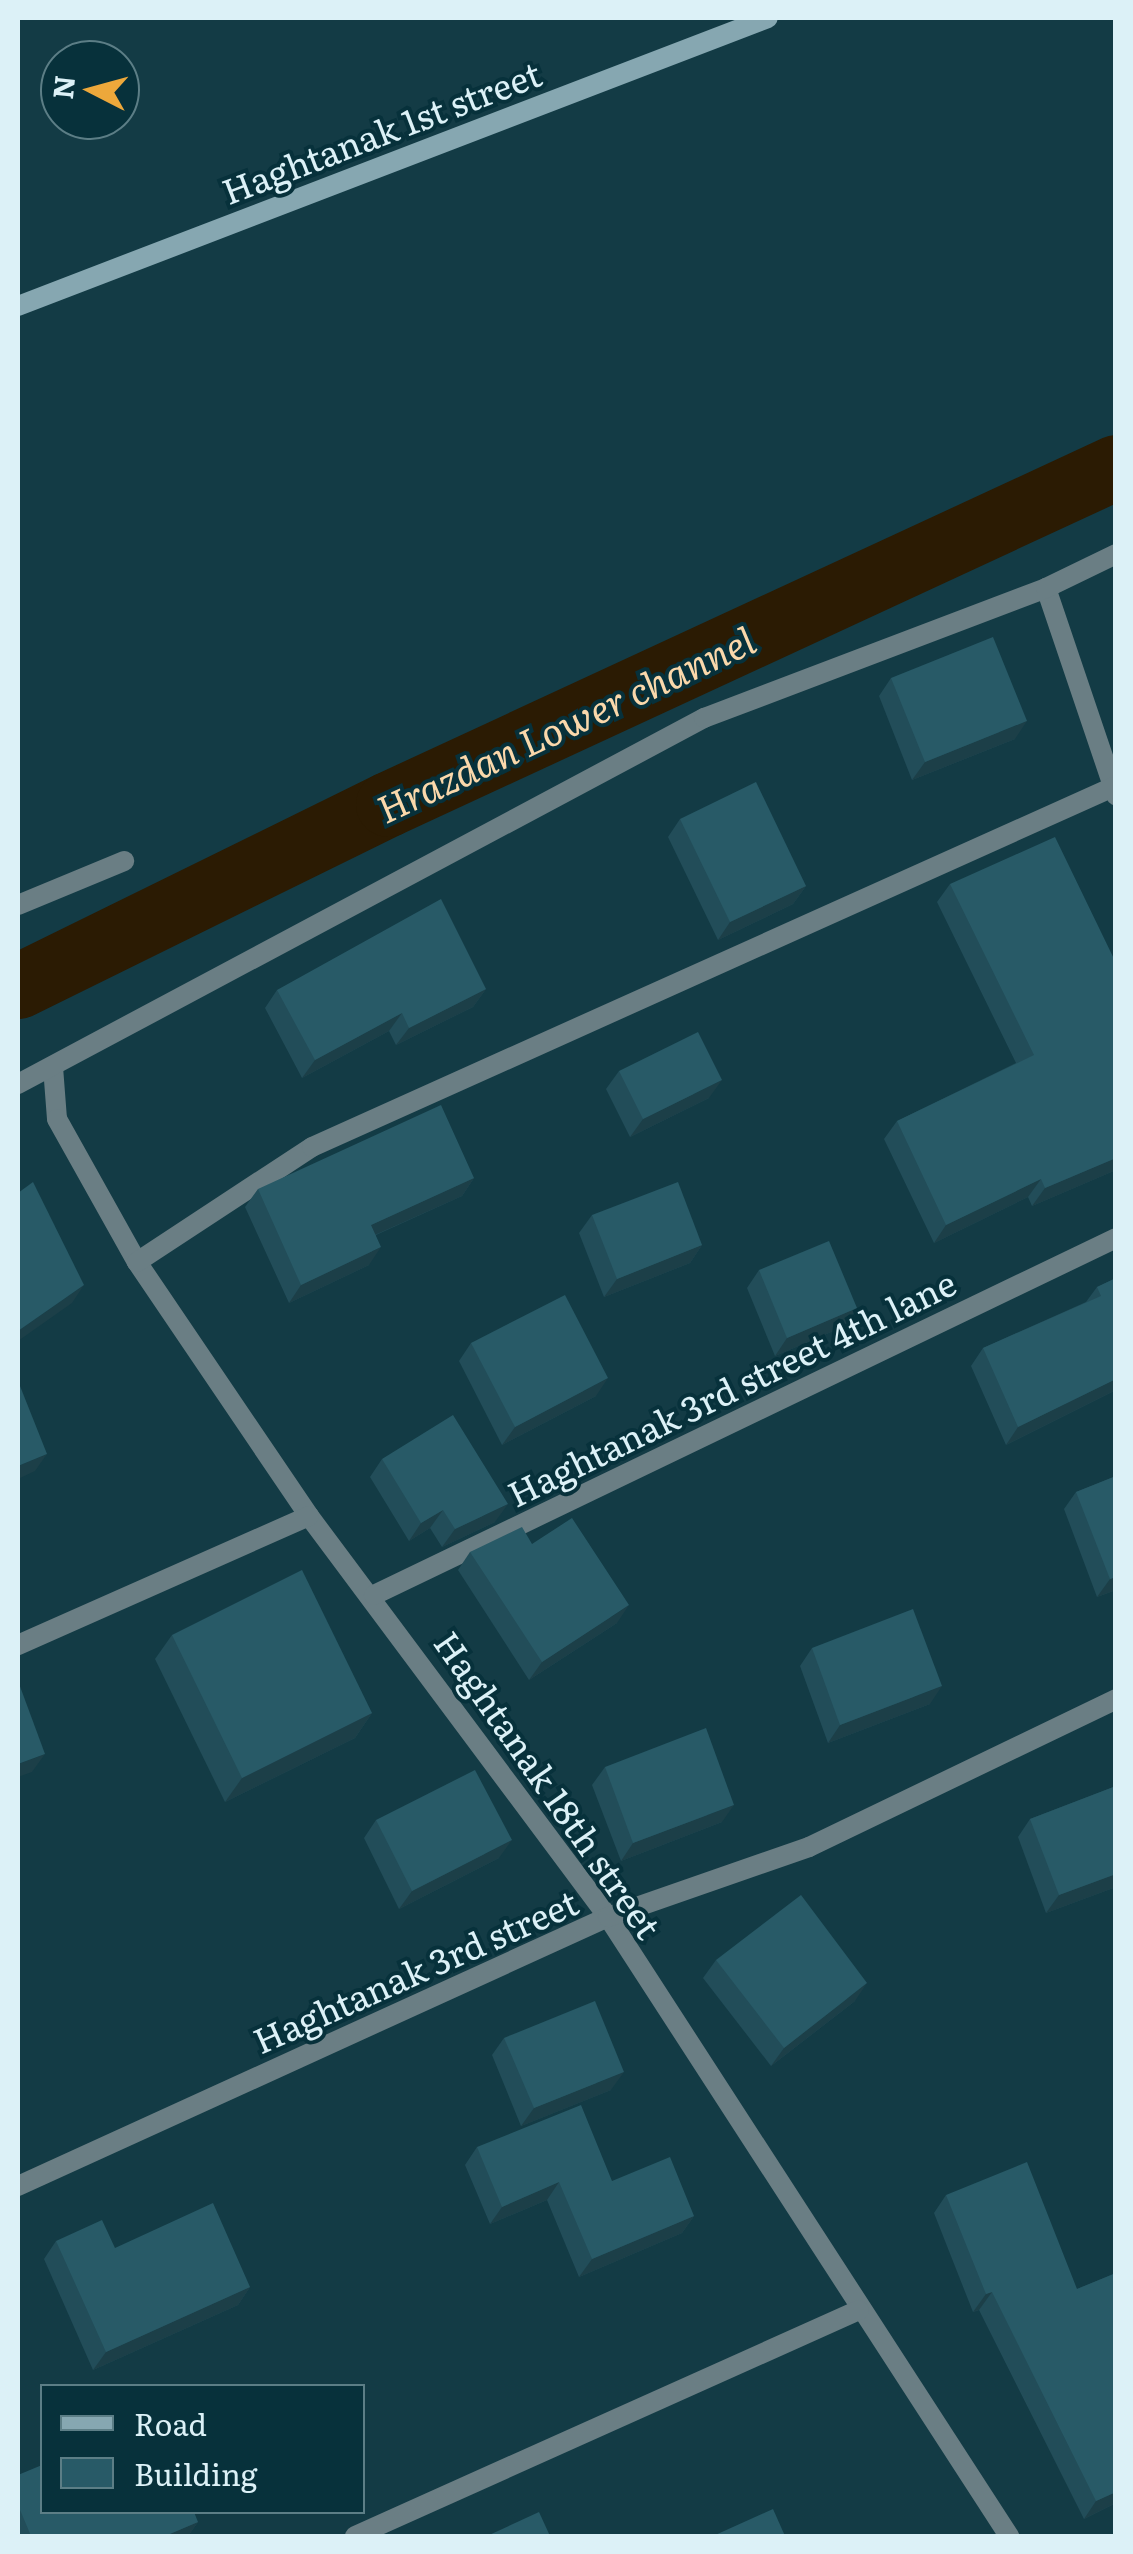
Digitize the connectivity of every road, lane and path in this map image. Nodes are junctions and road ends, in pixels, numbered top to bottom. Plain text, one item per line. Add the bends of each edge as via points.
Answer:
1 (768, 18) edge
2 (18, 306) edge
3 (1116, 554) edge
4 (1046, 588) junction
5 (1114, 791) edge
6 (124, 861) dead end
7 (18, 905) edge
8 (53, 1067) junction
9 (18, 1084) edge
10 (1116, 1238) edge
11 (137, 1262) junction
12 (309, 1516) junction
13 (374, 1595) junction
14 (18, 1645) edge
15 (1114, 1703) edge
16 (608, 1918) junction
17 (18, 2186) edge
18 (859, 2310) junction
19 (356, 2536) edge
20 (1009, 2536) edge

1 - 2 main road, Haghtanak 1st street
3 - 4 street
4 - 5 street
4 - 8 street via 704,718
5 - 11 street via 312,1147
6 - 7 street
8 - 9 street
8 - 11 street, Haghtanak 18th street via 57,1119
10 - 13 street, Haghtanak 3rd street 4th lane
11 - 12 street, Haghtanak 18th street
12 - 13 street, Haghtanak 18th street
12 - 14 street
13 - 16 street, Haghtanak 18th street
15 - 16 street, Haghtanak 3rd street via 809,1847
16 - 17 street, Haghtanak 3rd street
16 - 18 street, Haghtanak 18th street
18 - 19 street
18 - 20 street, Haghtanak 18th street

